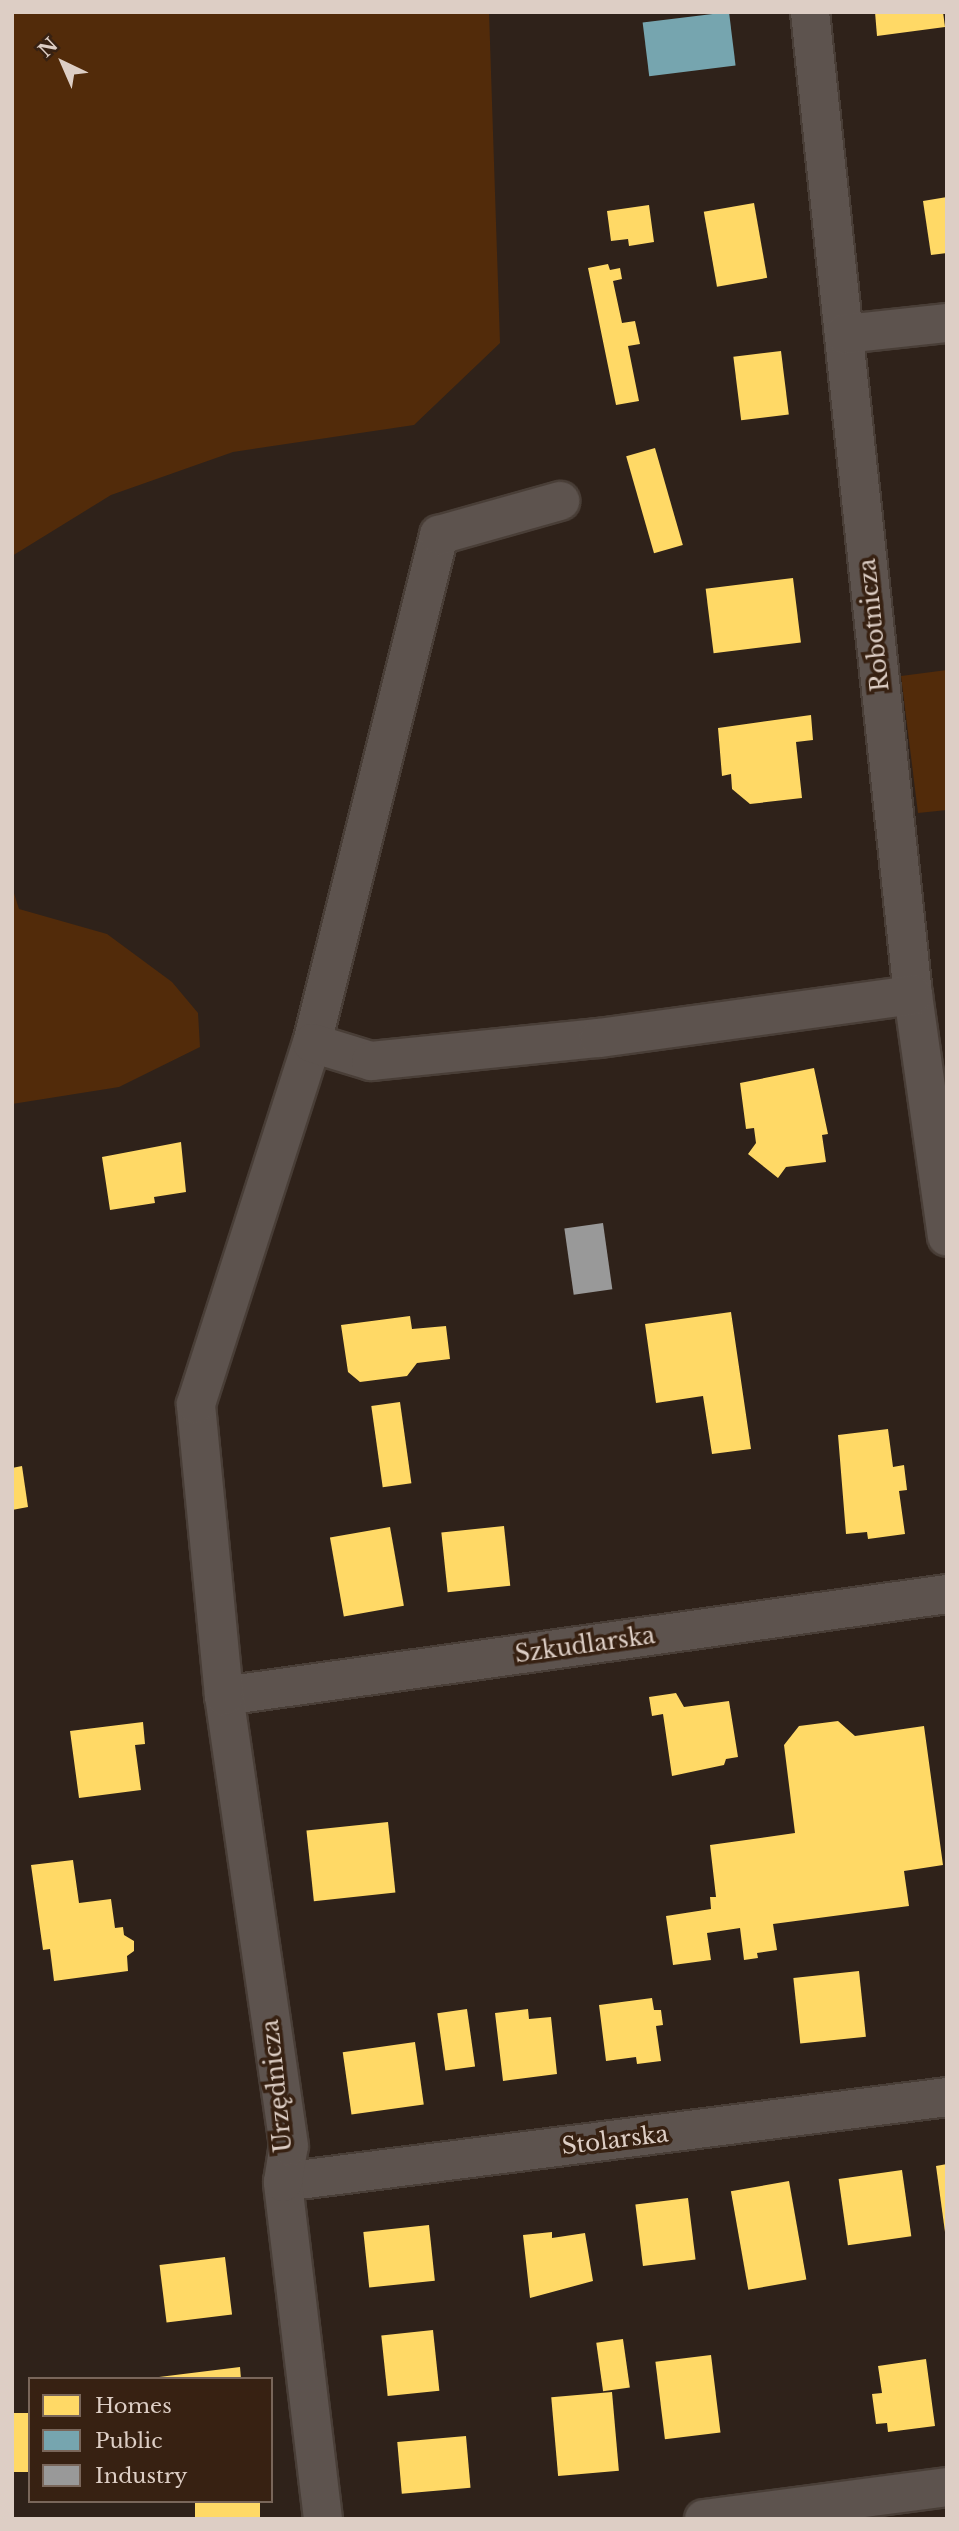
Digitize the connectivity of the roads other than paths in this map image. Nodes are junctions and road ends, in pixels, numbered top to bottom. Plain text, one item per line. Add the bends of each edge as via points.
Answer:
1 (810, 12) edge
2 (947, 323) edge
3 (844, 334) junction
4 (560, 501) dead end
5 (913, 995) junction
6 (312, 1043) junction
7 (947, 1237) edge
8 (947, 1594) edge
9 (224, 1696) junction
10 (947, 2097) edge
11 (283, 2182) junction
12 (947, 2487) edge
13 (323, 2519) edge
14 (704, 2519) edge

1 - 3 street, Robotnicza
2 - 3 street
3 - 5 street, Robotnicza
4 - 6 street, Urzędnicza via 439,535
5 - 6 street via 599,1038 371,1062
5 - 7 street, Robotnicza
6 - 9 street, Urzędnicza via 196,1404
8 - 9 street, Szkudlarska
9 - 11 street, Urzędnicza via 289,2146
10 - 11 street, Stolarska
11 - 13 street, Urzędnicza
12 - 14 street

